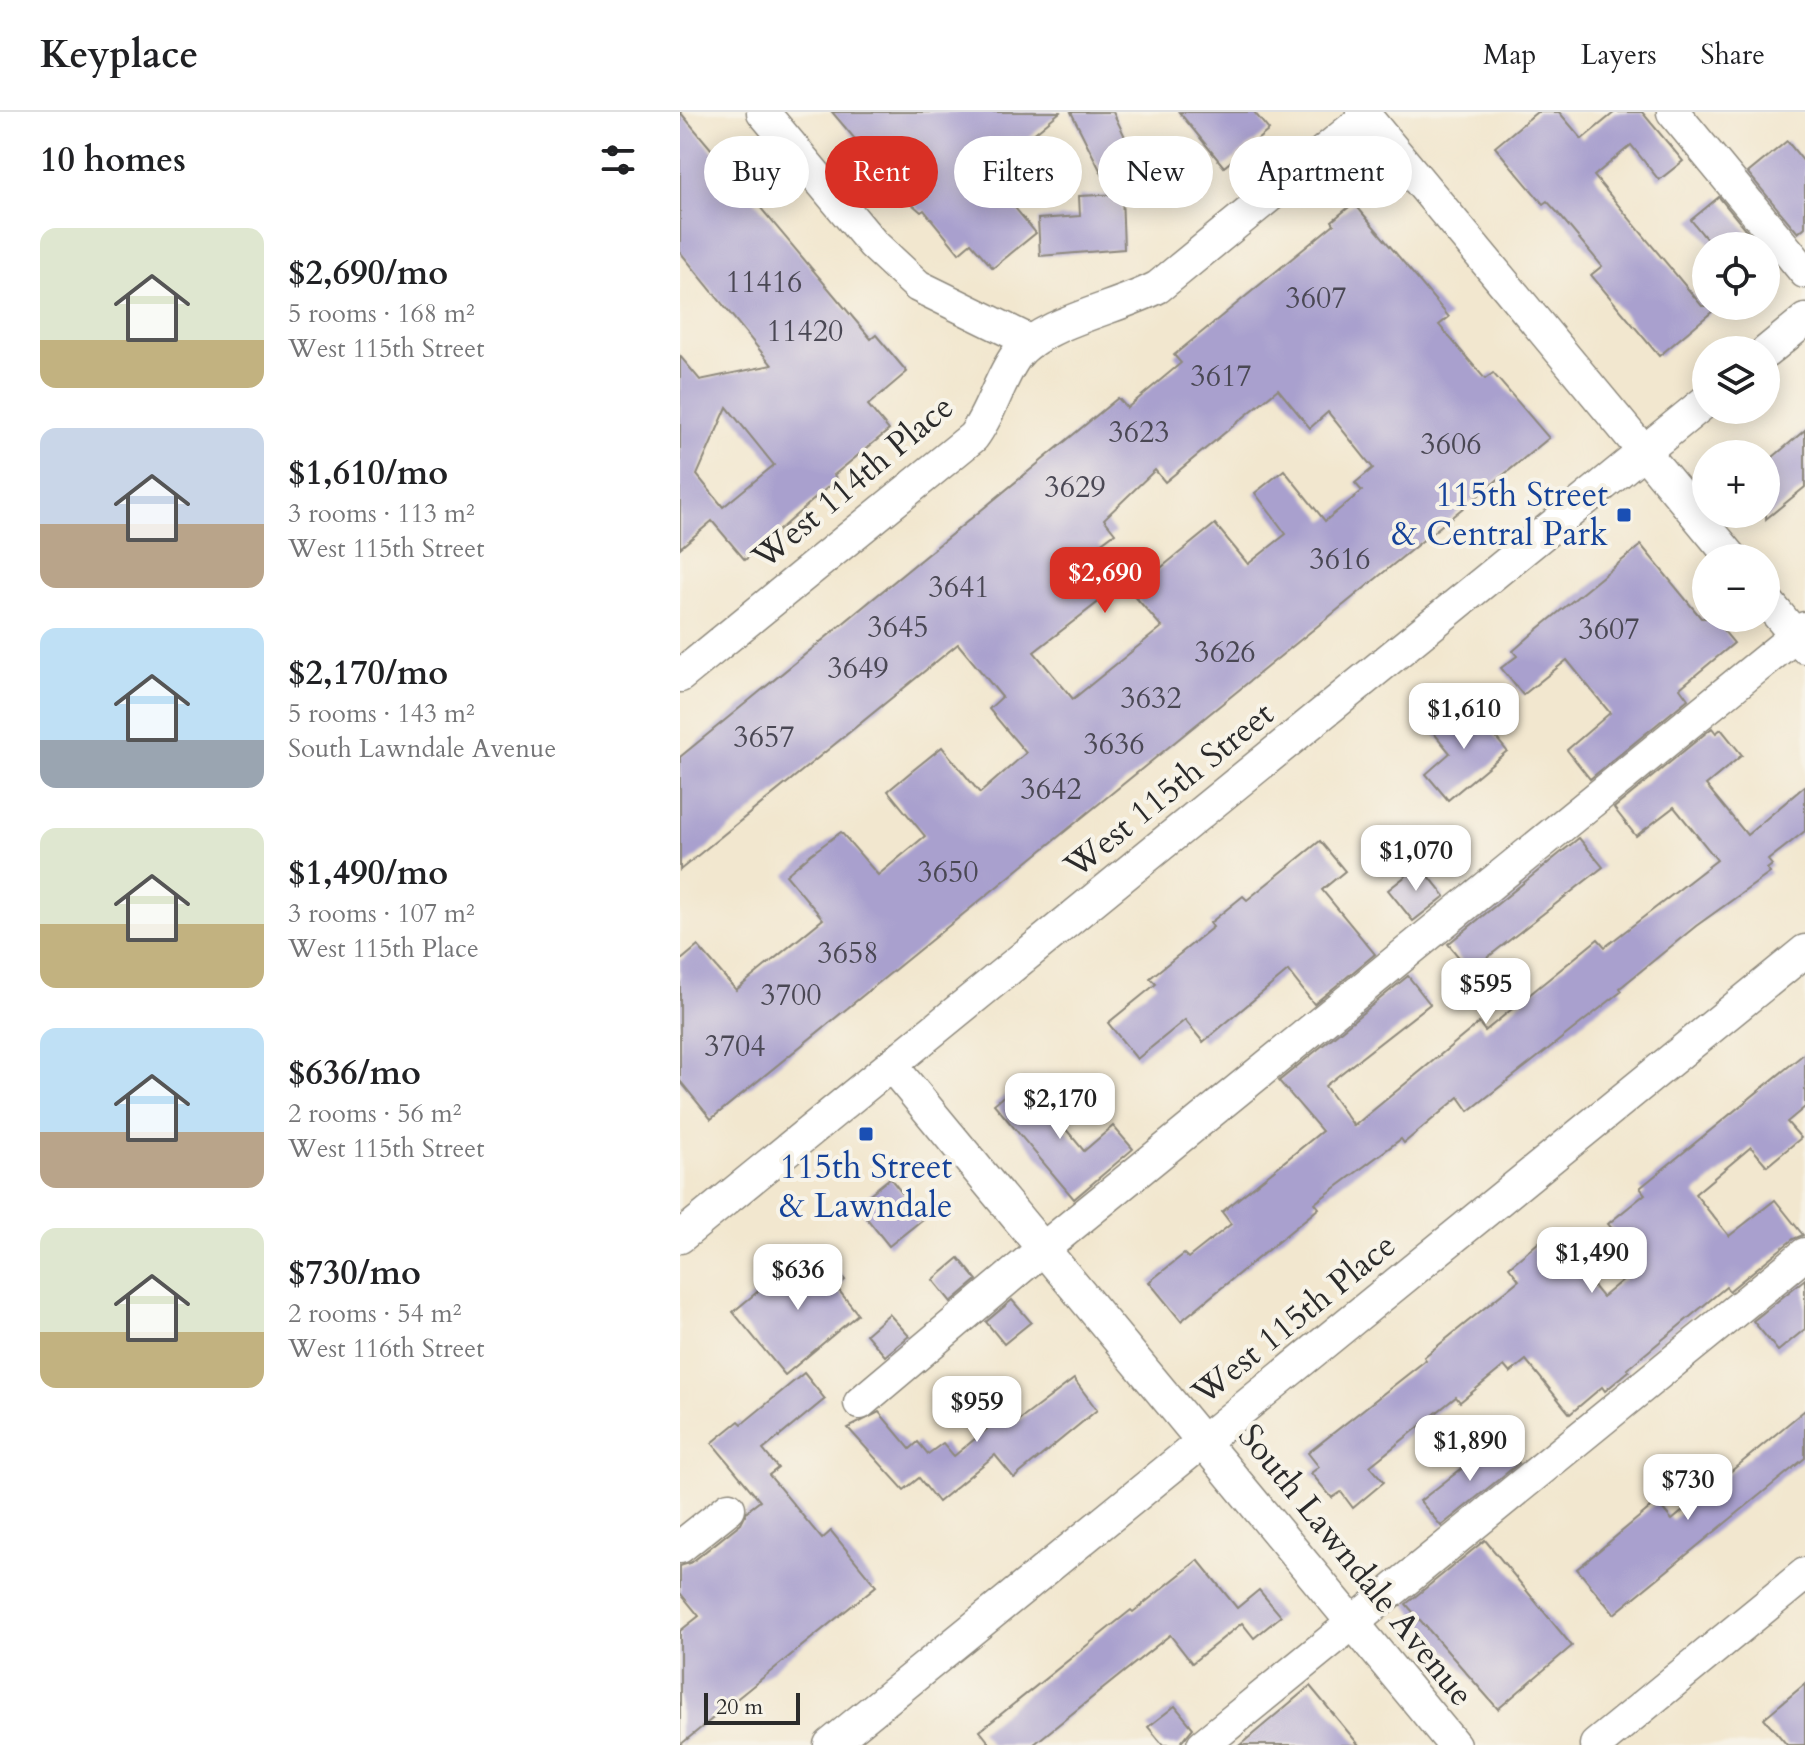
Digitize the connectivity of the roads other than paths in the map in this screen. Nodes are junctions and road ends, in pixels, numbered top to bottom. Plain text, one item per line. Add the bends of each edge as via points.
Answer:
1 (763, 112) edge
2 (1673, 112) edge
3 (1364, 115) edge
4 (1805, 272) edge
5 (1805, 320) edge
6 (1030, 341) junction
7 (1780, 341) edge
8 (1692, 413) edge
9 (1644, 452) junction
10 (1720, 544) edge
11 (1780, 614) edge
12 (1802, 637) edge
13 (680, 675) edge
14 (1805, 951) edge
15 (891, 1065) junction
16 (680, 1237) edge
17 (1044, 1248) junction
18 (1805, 1254) edge
19 (860, 1403) dead end
20 (1204, 1441) junction
21 (729, 1508) dead end
22 (680, 1547) edge
23 (1805, 1574) edge
24 (1352, 1623) junction
25 (830, 1745) edge
26 (1203, 1745) edge
27 (1454, 1745) edge
28 (1596, 1745) edge

1 - 6 street via 873,244 918,286
2 - 4 street
3 - 6 street, West 114th Place via 1158,287
3 - 9 street
5 - 7 street
6 - 13 street, West 114th Place via 1007,370 987,419 973,437
8 - 9 street, West 115th Street
9 - 10 street
9 - 15 street, West 115th Street
11 - 12 street
12 - 17 street
14 - 20 street, West 115th Place
15 - 16 street, West 115th Street
15 - 17 street, South Lawndale Avenue
17 - 19 street
17 - 20 street, South Lawndale Avenue
18 - 24 street
20 - 24 street, South Lawndale Avenue
20 - 25 street, West 115th Place
21 - 22 street
23 - 28 street
24 - 26 street
24 - 27 street, South Lawndale Avenue

